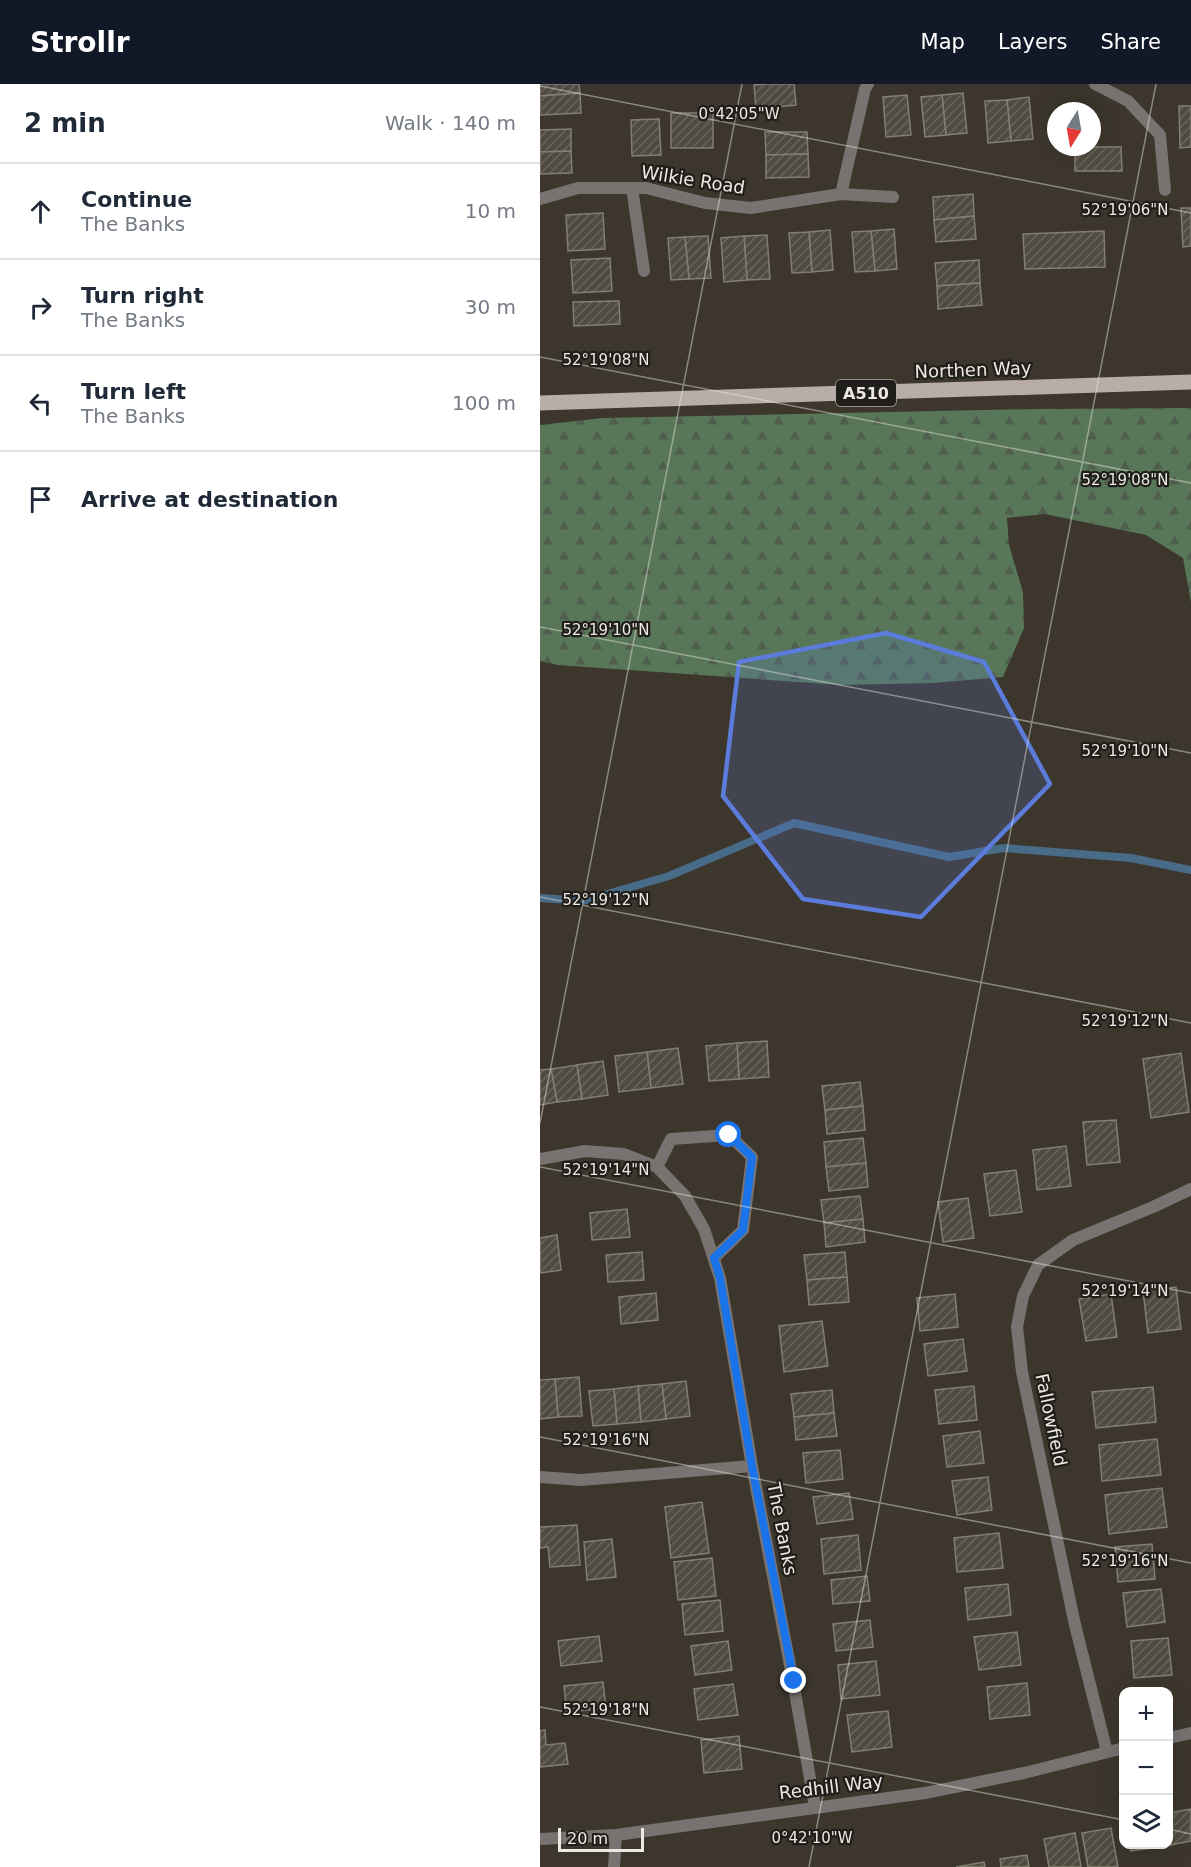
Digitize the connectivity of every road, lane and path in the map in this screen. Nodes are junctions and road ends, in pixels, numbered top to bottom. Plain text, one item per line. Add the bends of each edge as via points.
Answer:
1 (868, 84) edge
2 (1095, 84) edge
3 (632, 188) junction
4 (1165, 190) dead end
5 (841, 194) junction
6 (892, 197) dead end
7 (540, 199) edge
8 (644, 271) dead end
9 (1191, 382) edge
10 (540, 403) edge
11 (540, 1159) edge
12 (657, 1167) junction
13 (1191, 1189) edge
14 (714, 1258) junction
15 (752, 1466) junction
16 (540, 1477) edge
17 (1191, 1733) edge
18 (1173, 1737) edge
19 (1119, 1749) edge
20 (1107, 1752) junction
21 (815, 1807) junction
22 (616, 1835) junction
23 (540, 1839) edge
24 (614, 1867) edge

1 - 5 street
2 - 4 street via 1128,101 1160,135
3 - 5 street, Wilkie Road via 751,208
3 - 7 street, Wilkie Road via 578,188
3 - 8 street
5 - 6 street, Wilkie Road
9 - 10 main road, Northen Way / A510
11 - 12 street, The Banks via 585,1152 624,1154
12 - 14 street, The Banks via 685,1196 704,1229
12 - 14 street via 670,1139 729,1135 752,1157 743,1230
13 - 20 street, Fallowfield via 1073,1240 1038,1265 1023,1296 1017,1327 1022,1372 1075,1625
14 - 15 street, The Banks
15 - 16 street via 581,1480
15 - 21 street, The Banks
17 - 18 street
19 - 20 street, Redhill Way
20 - 21 street, Redhill Way via 925,1793
21 - 22 street, Redhill Way
22 - 23 street, Redhill Way
22 - 24 street

